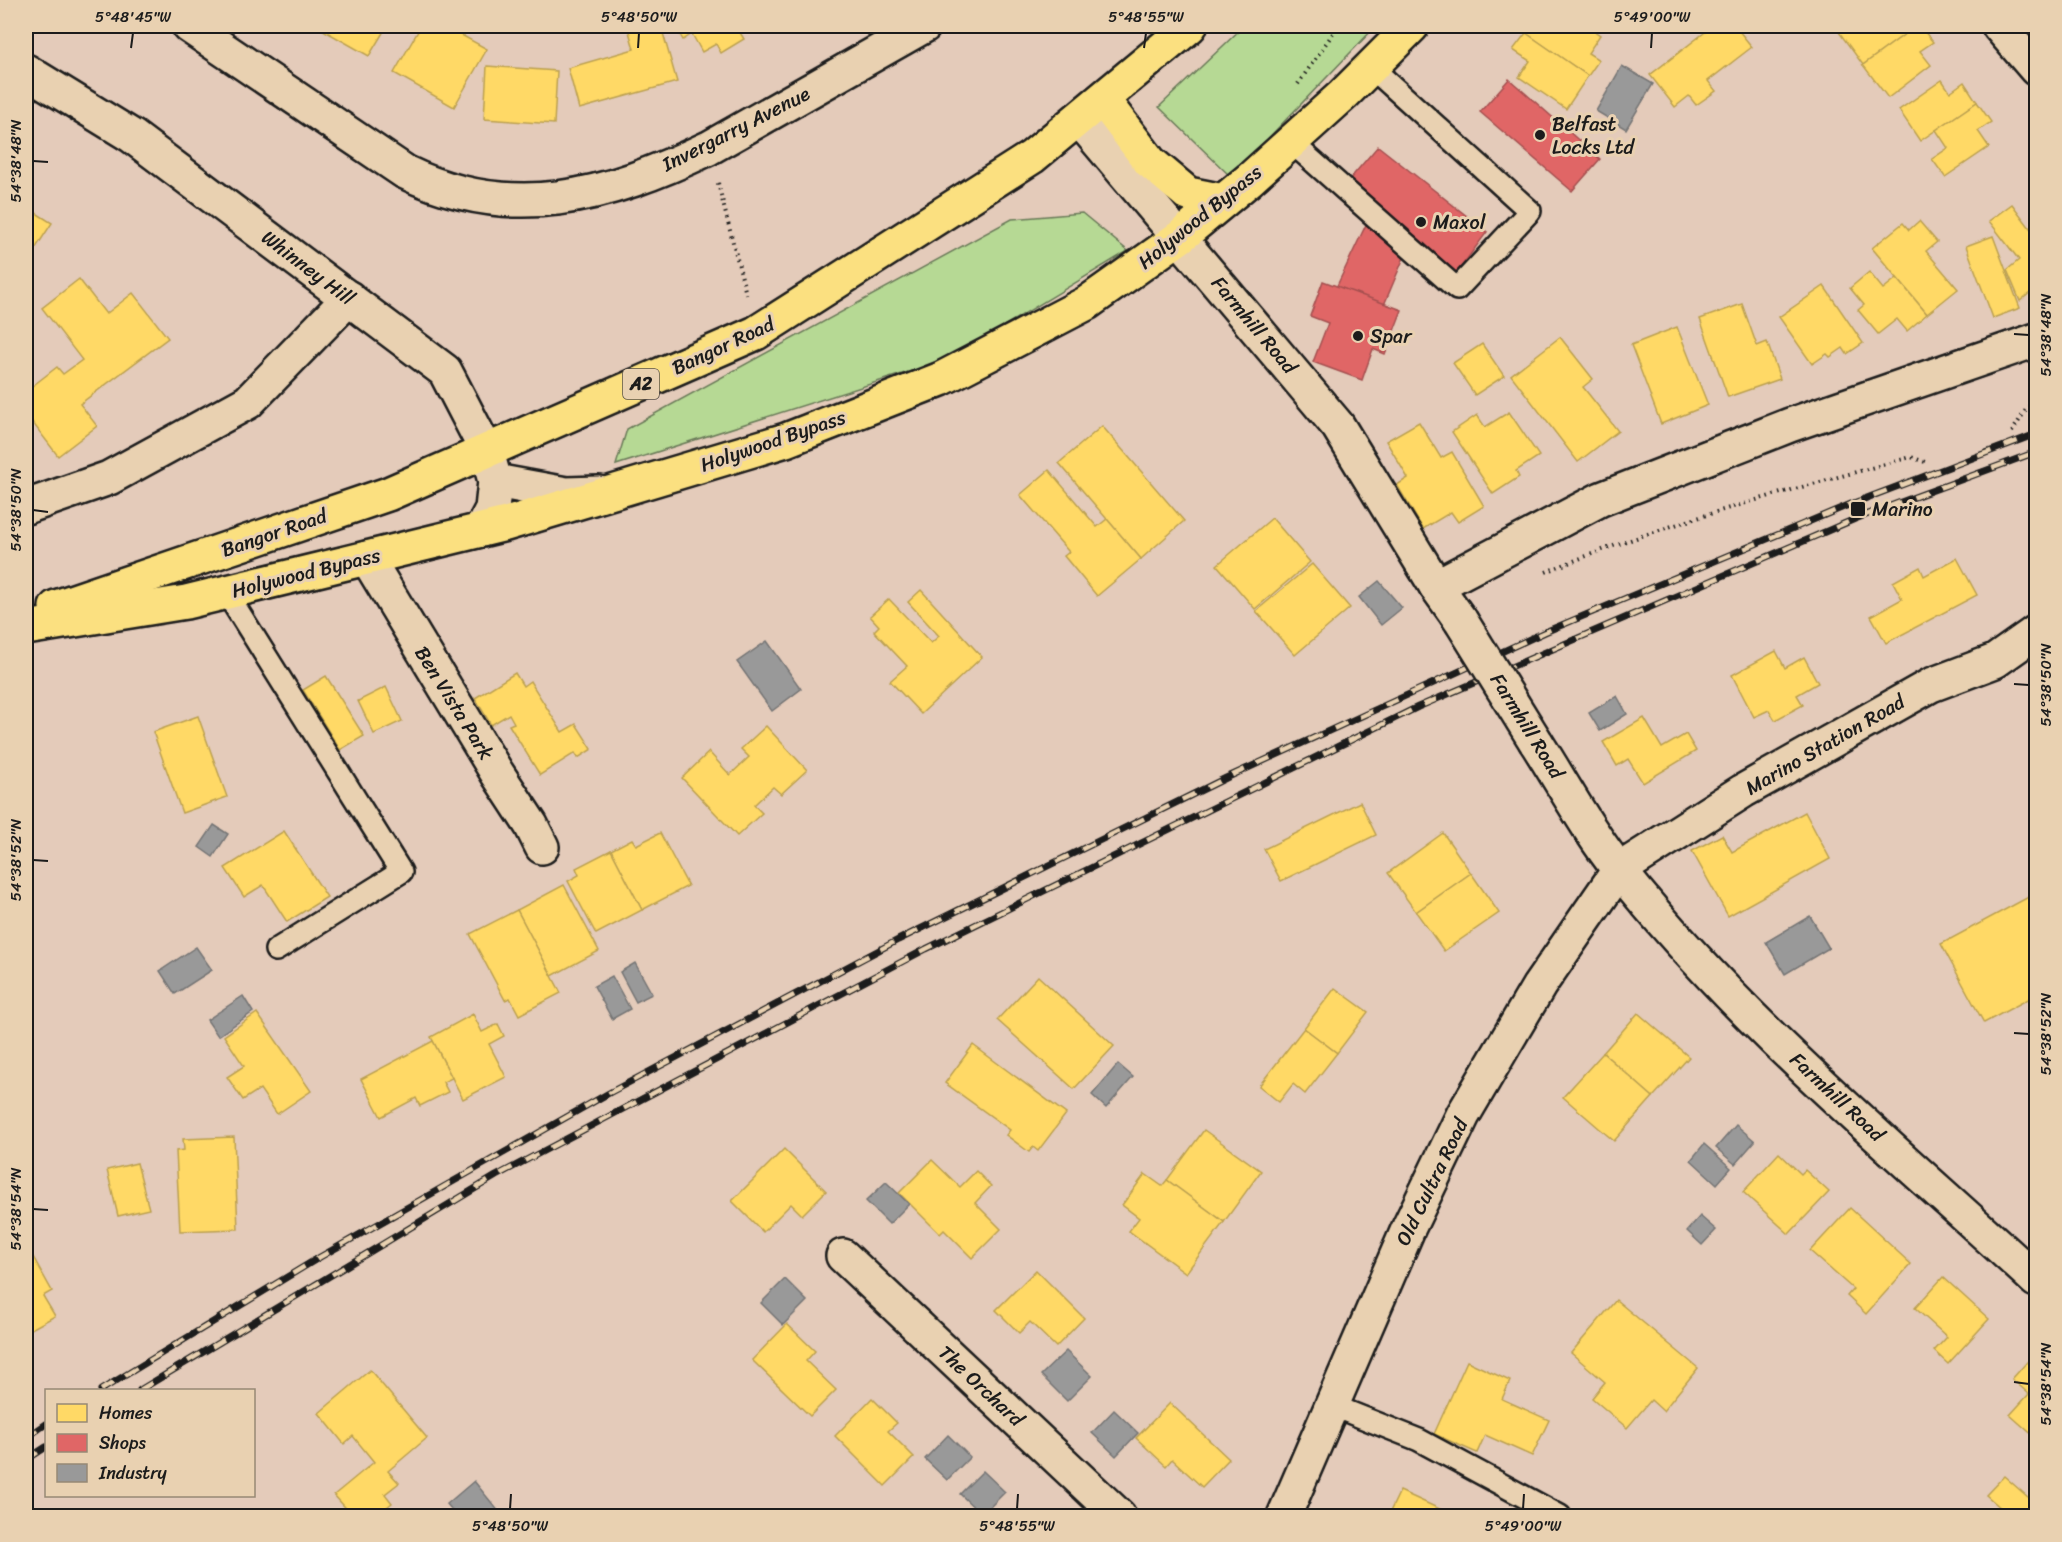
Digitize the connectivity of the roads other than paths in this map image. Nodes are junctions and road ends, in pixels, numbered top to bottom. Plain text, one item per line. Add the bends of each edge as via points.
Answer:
1 (189, 26) edge
2 (924, 26) edge
3 (1190, 26) edge
4 (1412, 26) edge
5 (1999, 26) edge
6 (1371, 67) junction
7 (2037, 69) edge
8 (26, 71) edge
9 (1091, 109) junction
10 (1291, 141) junction
11 (1223, 201) junction
12 (1180, 237) junction
13 (349, 298) junction
14 (2037, 340) edge
15 (491, 466) junction
16 (609, 493) junction
17 (26, 507) edge
18 (481, 530) junction
19 (367, 558) junction
20 (1436, 586) junction
21 (226, 592) junction
22 (26, 618) edge
23 (26, 628) edge
24 (2037, 632) edge
25 (542, 847) dead end
26 (1619, 870) junction
27 (276, 950) dead end
28 (843, 1256) dead end
29 (2037, 1280) edge
30 (1331, 1405) junction
31 (1119, 1516) edge
32 (1284, 1516) edge
33 (1560, 1516) edge

1 - 2 street, Invergarry Avenue via 405,172 461,194 522,202 557,199 673,165
3 - 9 highway, Bangor Road / A2
4 - 6 highway, Holywood Bypass
5 - 7 street
6 - 10 highway, Holywood Bypass
6 - 10 lane via 1530,212 1457,289
8 - 13 street, Whinney Hill via 132,136
9 - 11 highway via 1188,194
9 - 12 street, Farmhill Road
9 - 15 highway, Bangor Road / A2 via 1032,157 756,333
10 - 11 highway, Holywood Bypass
11 - 12 highway, Holywood Bypass
12 - 16 highway, Holywood Bypass via 1087,303 941,380 786,440
12 - 20 street, Farmhill Road via 1338,426
13 - 15 street, Whinney Hill via 445,371
13 - 17 street via 248,402 109,478
14 - 20 street via 1790,425 1601,500
15 - 16 street via 566,494
15 - 18 street via 492,509
15 - 22 highway, Bangor Road / A2 via 388,494
16 - 18 highway, Holywood Bypass
18 - 19 highway, Holywood Bypass
19 - 21 highway, Holywood Bypass
19 - 25 street, Ben Vista Park
20 - 26 street, Farmhill Road, bridge
21 - 23 highway, Holywood Bypass
21 - 27 lane via 401,872
24 - 26 street, Marino Station Road via 1995,661 1930,685 1743,791
26 - 29 street, Farmhill Road via 1721,987 1822,1085
26 - 30 street, Old Cultra Road via 1539,986 1463,1115
28 - 31 street, The Orchard
30 - 32 street, Old Cultra Road
30 - 33 lane via 1419,1440

